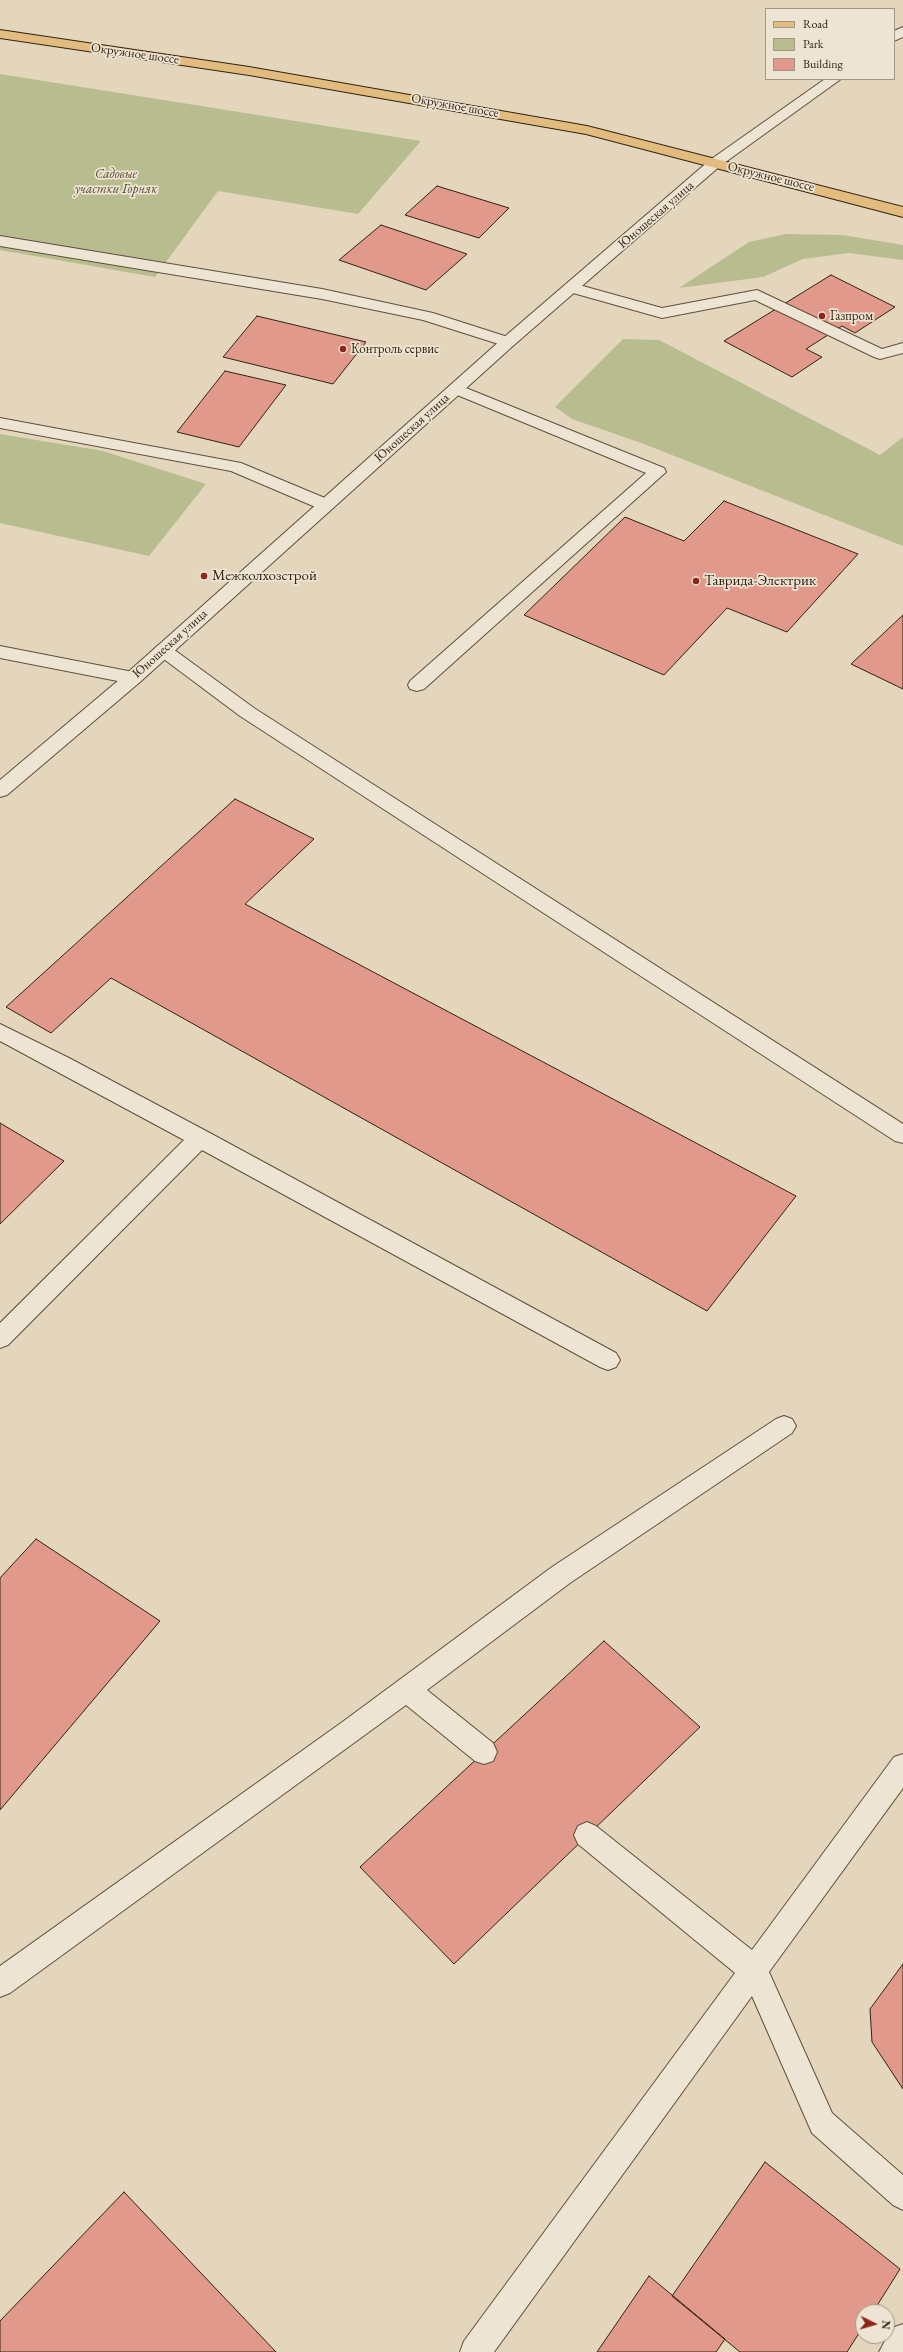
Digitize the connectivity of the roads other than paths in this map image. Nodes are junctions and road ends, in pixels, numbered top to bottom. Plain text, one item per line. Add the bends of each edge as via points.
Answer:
1 (0, 34) edge
2 (833, 80) edge
3 (715, 163) junction
4 (903, 212) edge
5 (0, 241) edge
6 (572, 288) junction
7 (508, 342) junction
8 (903, 348) edge
9 (456, 389) junction
10 (0, 423) edge
11 (326, 505) junction
12 (163, 650) junction
13 (0, 652) edge
14 (133, 678) junction
15 (417, 685) dead end
16 (0, 790) edge
17 (0, 1032) edge
18 (903, 1135) edge
19 (200, 1138) junction
20 (0, 1338) edge
21 (608, 1360) dead end
22 (784, 1426) dead end
23 (407, 1690) junction
24 (484, 1752) dead end
25 (903, 1766) edge
26 (587, 1835) dead end
27 (754, 1970) junction
28 (0, 1983) edge
29 (903, 2195) edge
30 (903, 2339) edge
31 (475, 2352) edge
32 (894, 2352) edge

1 - 3 main road, Окружное шоссе via 249,71 587,130
2 - 3 street, Юношеская улица
3 - 4 main road, Окружное шоссе
3 - 6 street, Юношеская улица
5 - 7 street via 322,294 427,316
6 - 7 street, Юношеская улица
6 - 8 street via 662,313 757,295 880,354
7 - 9 street, Юношеская улица
9 - 11 street, Юношеская улица
9 - 15 street via 658,472
10 - 11 street via 235,467
11 - 12 street, Юношеская улица
12 - 14 street, Юношеская улица
12 - 18 street via 247,712
13 - 14 street
14 - 16 street, Юношеская улица
17 - 19 street
19 - 20 street
19 - 21 street
22 - 23 street via 561,1575
23 - 24 street
23 - 28 street
25 - 27 street
26 - 27 street
27 - 29 street via 822,2123
27 - 31 street
30 - 32 street

